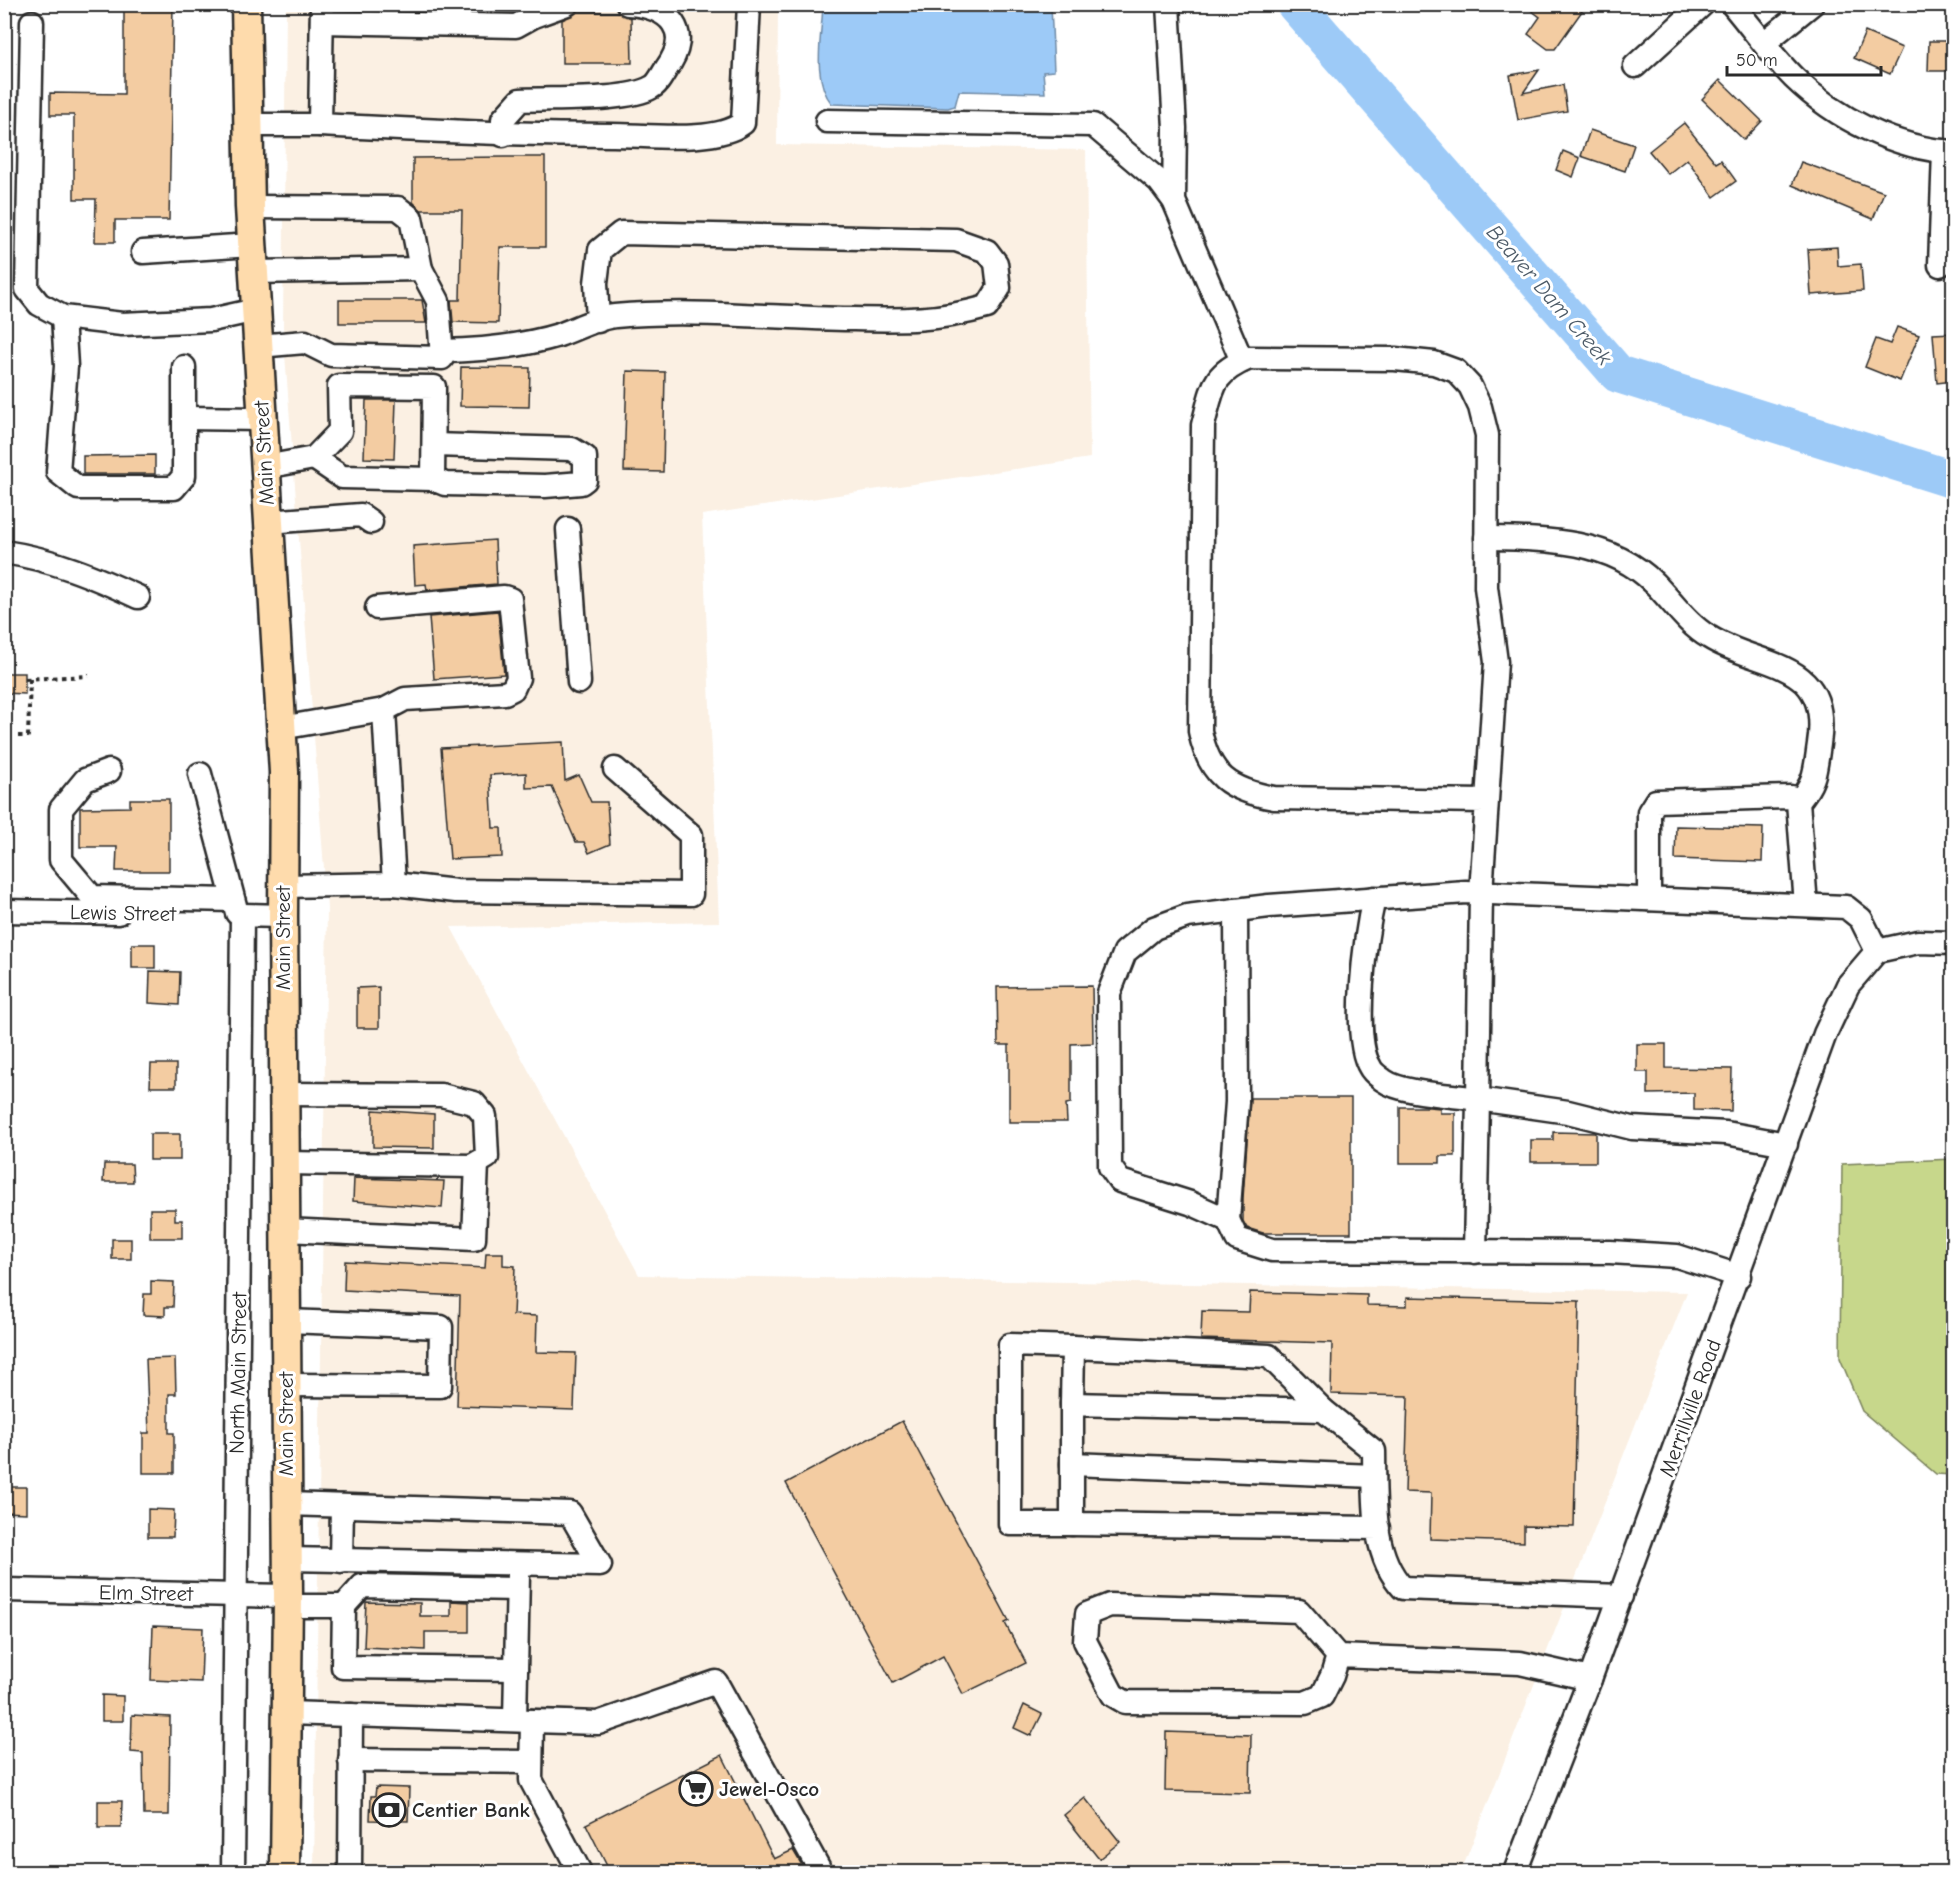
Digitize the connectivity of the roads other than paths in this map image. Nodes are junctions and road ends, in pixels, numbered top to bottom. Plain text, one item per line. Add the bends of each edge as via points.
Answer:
1 (246, 4) edge
2 (567, 4) edge
3 (628, 4) edge
4 (749, 4) edge
5 (1168, 4) edge
6 (1702, 4) edge
7 (1732, 4) edge
8 (1812, 4) edge
9 (322, 13) edge
10 (32, 22) dead end
11 (1764, 43) junction
12 (1635, 66) dead end
13 (827, 121) dead end
14 (248, 125) junction
15 (320, 125) junction
16 (503, 135) junction
17 (1948, 152) edge
18 (1174, 201) junction
19 (250, 207) junction
20 (143, 252) dead end
21 (253, 258) junction
22 (1941, 265) dead end
23 (421, 269) junction
24 (256, 310) junction
25 (63, 317) junction
26 (598, 321) junction
27 (258, 346) junction
28 (442, 351) junction
29 (1242, 361) junction
30 (184, 367) dead end
31 (184, 418) junction
32 (262, 419) junction
33 (434, 445) junction
34 (314, 458) junction
35 (265, 467) junction
36 (433, 479) junction
37 (268, 522) junction
38 (371, 522) dead end
39 (568, 529) dead end
40 (1486, 538) junction
41 (4, 552) edge
42 (138, 597) dead end
43 (377, 608) dead end
44 (579, 682) dead end
45 (384, 710) junction
46 (281, 728) junction
47 (615, 769) dead end
48 (109, 771) dead end
49 (200, 774) dead end
50 (1485, 801) junction
51 (1798, 802) junction
52 (394, 884) junction
53 (283, 886) junction
54 (1480, 893) junction
55 (1374, 898) junction
56 (1649, 899) junction
57 (1806, 905) junction
58 (238, 910) junction
59 (1236, 910) junction
60 (4, 911) edge
61 (283, 916) junction
62 (1953, 943) edge
63 (1877, 951) junction
64 (284, 1094) junction
65 (1478, 1099) junction
66 (1786, 1144) junction
67 (477, 1162) junction
68 (285, 1163) junction
69 (1228, 1220) junction
70 (286, 1230) junction
71 (1475, 1252) junction
72 (1739, 1276) junction
73 (287, 1321) junction
74 (1073, 1347) junction
75 (286, 1385) junction
76 (1072, 1404) junction
77 (1323, 1410) junction
78 (1072, 1464) junction
79 (1374, 1476) junction
80 (287, 1504) junction
81 (342, 1506) junction
82 (1377, 1520) junction
83 (1072, 1524) junction
84 (288, 1559) junction
85 (341, 1561) junction
86 (518, 1564) junction
87 (517, 1589) junction
88 (4, 1590) edge
89 (236, 1595) junction
90 (1621, 1596) junction
91 (288, 1601) junction
92 (344, 1606) junction
93 (1338, 1656) junction
94 (516, 1670) junction
95 (1590, 1679) junction
96 (287, 1713) junction
97 (351, 1715) junction
98 (524, 1721) junction
99 (350, 1760) junction
100 (531, 1762) junction
101 (233, 1872) edge
102 (285, 1872) edge
103 (350, 1872) edge
104 (580, 1872) edge
105 (821, 1872) edge
106 (1515, 1872) edge

1 - 14 main road, Main Street
2 - 9 street via 516,26
3 - 16 street via 664,12 672,20 677,35 677,51 653,87 628,95 520,100 503,119
4 - 16 street via 743,123 736,128 703,135
5 - 18 street via 1175,128
6 - 12 street
7 - 11 street
8 - 11 street
9 - 15 street
10 - 25 street via 27,289 39,304
11 - 17 street via 1794,78 1837,112 1896,140
13 - 18 street via 1093,125 1159,182
14 - 15 street
14 - 19 main road, Main Street
15 - 16 street
17 - 22 street
18 - 29 street
19 - 21 main road, Main Street
19 - 23 street via 398,208 411,218
20 - 21 street
21 - 23 street
21 - 24 main road, Main Street
23 - 28 street via 438,302
24 - 25 street via 211,320 168,323 122,324
24 - 27 main road, Main Street
25 - 31 street via 66,366 58,472 68,482 78,488 174,488 184,476
26 - 26 street via 611,316 671,312 923,320 987,307 999,288 996,263 987,251 956,240 621,233 600,250
26 - 28 street via 491,350
27 - 28 street via 305,342 331,355 442,358
27 - 32 main road, Main Street
29 - 40 street via 1395,359 1434,363 1456,371 1470,386 1488,435
29 - 50 street via 1228,367 1212,388 1203,425 1200,730 1204,751 1218,775 1244,792 1274,798
30 - 31 street
31 - 32 street
32 - 35 main road, Main Street
33 - 34 street via 434,387 339,386 339,431
33 - 36 street
33 - 36 street via 572,449 585,457 585,480 545,486 445,484
34 - 35 street
34 - 36 street via 342,477
35 - 37 main road, Main Street
37 - 38 street via 361,514
37 - 46 main road, Main Street
39 - 44 street
40 - 50 street via 1486,587 1496,662
40 - 51 street via 1573,543 1604,551 1653,581 1701,632 1724,646 1796,673 1810,688 1820,709 1822,728 1812,786
41 - 42 street via 37,557
43 - 45 street via 510,599 518,678 513,689 505,693 405,699
45 - 46 street
45 - 52 street
46 - 53 main road, Main Street
47 - 52 street via 691,835 691,894 456,891
48 - 58 street via 86,780 61,809 61,860 92,897
49 - 58 street, North Main Street
50 - 54 street
51 - 56 street via 1791,797 1656,801 1650,812
51 - 57 street
52 - 53 street
53 - 61 main road, Main Street
54 - 55 street
54 - 56 street
54 - 65 street
55 - 59 street
55 - 65 street via 1362,978 1363,1047 1370,1068 1384,1082 1404,1088
56 - 57 street
57 - 63 street via 1846,907 1861,919
58 - 60 street, Lewis Street
58 - 61 street
58 - 89 street, North Main Street
59 - 69 street via 1237,1102
59 - 69 street via 1187,916 1154,928 1125,952 1109,993 1110,1167 1120,1181 1190,1203
61 - 64 main road, Main Street
62 - 63 street via 1918,942
63 - 66 street, Merrillville Road via 1848,985 1825,1034
64 - 67 street via 441,1095 474,1102 485,1116 487,1132 487,1157
64 - 68 main road, Main Street
65 - 66 street via 1568,1112 1632,1128 1726,1133
65 - 71 street
66 - 72 street, Merrillville Road
67 - 68 street via 472,1166
67 - 70 street via 474,1239
68 - 70 main road, Main Street
69 - 71 street via 1237,1239 1272,1250
70 - 73 main road, Main Street
71 - 72 street via 1677,1256
72 - 90 street, Merrillville Road
73 - 75 main road, Main Street
73 - 75 street via 441,1327 440,1386
74 - 76 street
74 - 77 street via 1269,1356
74 - 83 street via 1010,1345 1010,1524
75 - 80 main road, Main Street
76 - 77 street
76 - 78 street
77 - 79 street via 1374,1451
78 - 79 street
78 - 83 street
79 - 82 street
80 - 81 street
80 - 84 main road, Main Street
81 - 85 street
81 - 86 street via 570,1513 600,1565
82 - 83 street
82 - 90 street via 1385,1558 1403,1588
84 - 85 street
84 - 91 main road, Main Street
85 - 86 street
86 - 87 street
87 - 92 street via 362,1586
87 - 94 street
88 - 89 street, Elm Street
89 - 91 street, Elm Street
89 - 101 street, North Main Street
90 - 95 street, Merrillville Road
91 - 92 street, Elm Street
91 - 96 main road, Main Street
92 - 94 street via 344,1667
93 - 93 street via 1299,1611 1110,1605 1087,1614 1085,1641 1113,1695 1125,1702 1305,1703 1322,1696
93 - 95 street via 1520,1663
94 - 98 street
95 - 106 street, Merrillville Road
96 - 97 street
96 - 102 main road, Main Street
97 - 98 street
97 - 99 street
98 - 100 street
98 - 105 street via 598,1723 716,1682
99 - 100 street
99 - 103 street
100 - 104 street via 531,1780

